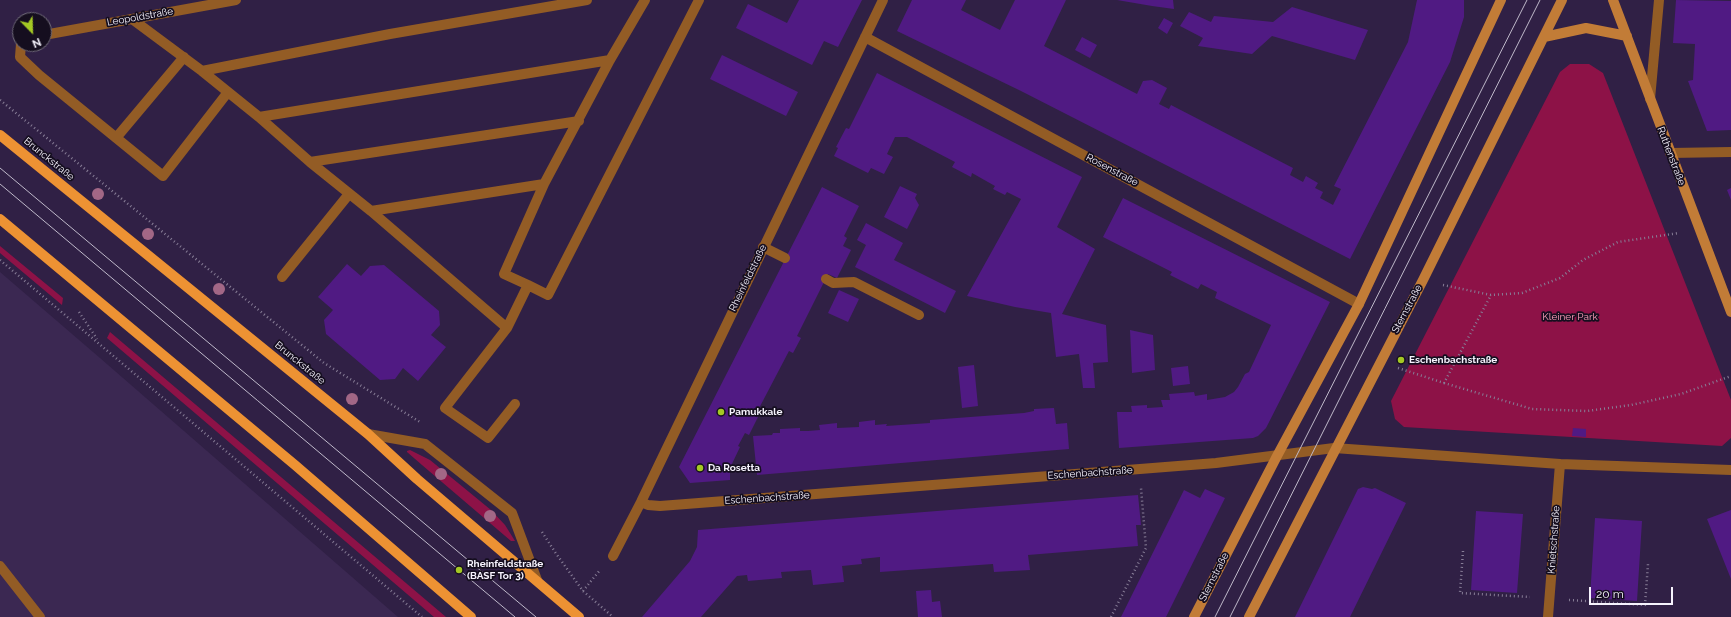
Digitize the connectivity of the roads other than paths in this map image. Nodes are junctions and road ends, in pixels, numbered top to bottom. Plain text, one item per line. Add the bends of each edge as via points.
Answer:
1 (236, 0) edge
2 (587, 0) edge
3 (645, 0) edge
4 (699, 0) edge
5 (883, 0) edge
6 (1501, 0) edge
7 (1562, 0) edge
8 (1613, 0) edge
9 (1659, 0) edge
10 (132, 19) junction
11 (52, 33) edge
12 (1626, 36) junction
13 (865, 37) junction
14 (1544, 37) junction
15 (20, 52) edge
16 (184, 57) junction
17 (610, 60) junction
18 (202, 71) junction
19 (228, 92) junction
20 (1650, 99) junction
21 (259, 116) junction
22 (579, 121) junction
23 (0, 135) edge
24 (116, 138) junction
25 (1731, 152) edge
26 (1670, 153) junction
27 (310, 162) junction
28 (544, 184) junction
29 (349, 194) junction
30 (372, 211) junction
31 (0, 219) edge
32 (763, 247) junction
33 (785, 258) dead end
34 (282, 277) dead end
35 (826, 279) dead end
36 (528, 285) junction
37 (1358, 304) junction
38 (1731, 312) edge
39 (920, 315) dead end
40 (507, 328) junction
41 (515, 404) dead end
42 (368, 434) junction
43 (1334, 448) junction
44 (1277, 456) junction
45 (1560, 464) junction
46 (1731, 470) edge
47 (641, 502) junction
48 (613, 556) road end
49 (0, 566) edge
50 (537, 580) junction
51 (40, 617) edge
52 (471, 617) edge
53 (579, 617) edge
54 (1194, 617) edge
55 (1249, 617) edge
56 (1548, 617) edge

1 - 10 street, Leopoldstraße
2 - 18 street via 390,34
3 - 17 street
4 - 36 street via 548,295
5 - 13 street, Rheinfeldstraße
6 - 37 main road, Sternstraße
7 - 14 main road, Sternstraße
8 - 12 main road, Ruthenstraße
9 - 20 street
10 - 11 street, Leopoldstraße
10 - 16 street
12 - 14 main road via 1586,28
12 - 20 main road, Ruthenstraße
13 - 32 street, Rheinfeldstraße
13 - 37 street, Rosenstraße
14 - 43 main road, Sternstraße
15 - 24 street via 20,56 30,66
16 - 18 street
16 - 24 street
17 - 21 street
17 - 22 street
18 - 19 street
19 - 21 street
19 - 24 street via 163,176
20 - 26 main road, Ruthenstraße
21 - 27 street
22 - 27 street
22 - 28 street
23 - 42 main road, Brunckstraße
25 - 26 street
26 - 38 main road, Ruthenstraße
27 - 29 street
28 - 30 street
28 - 36 street via 504,274
29 - 30 street
29 - 34 street
30 - 40 street
31 - 52 main road via 295,465
32 - 33 street
32 - 47 street, Rheinfeldstraße
35 - 39 street via 833,283 854,282
36 - 40 street
37 - 44 main road, Sternstraße
40 - 41 street via 444,408 488,438
42 - 50 main road, Brunckstraße via 417,479
42 - 50 street via 425,444 512,513
43 - 44 street, Eschenbachstraße
43 - 45 street, Eschenbachstraße
43 - 55 main road, Sternstraße
44 - 47 street, Eschenbachstraße via 1140,470 660,506
44 - 54 main road, Sternstraße
45 - 46 street, Eschenbachstraße
45 - 56 street, Knietschstraße
47 - 48 street, Rheinfeldstraße
49 - 51 street
50 - 53 main road, Brunckstraße

